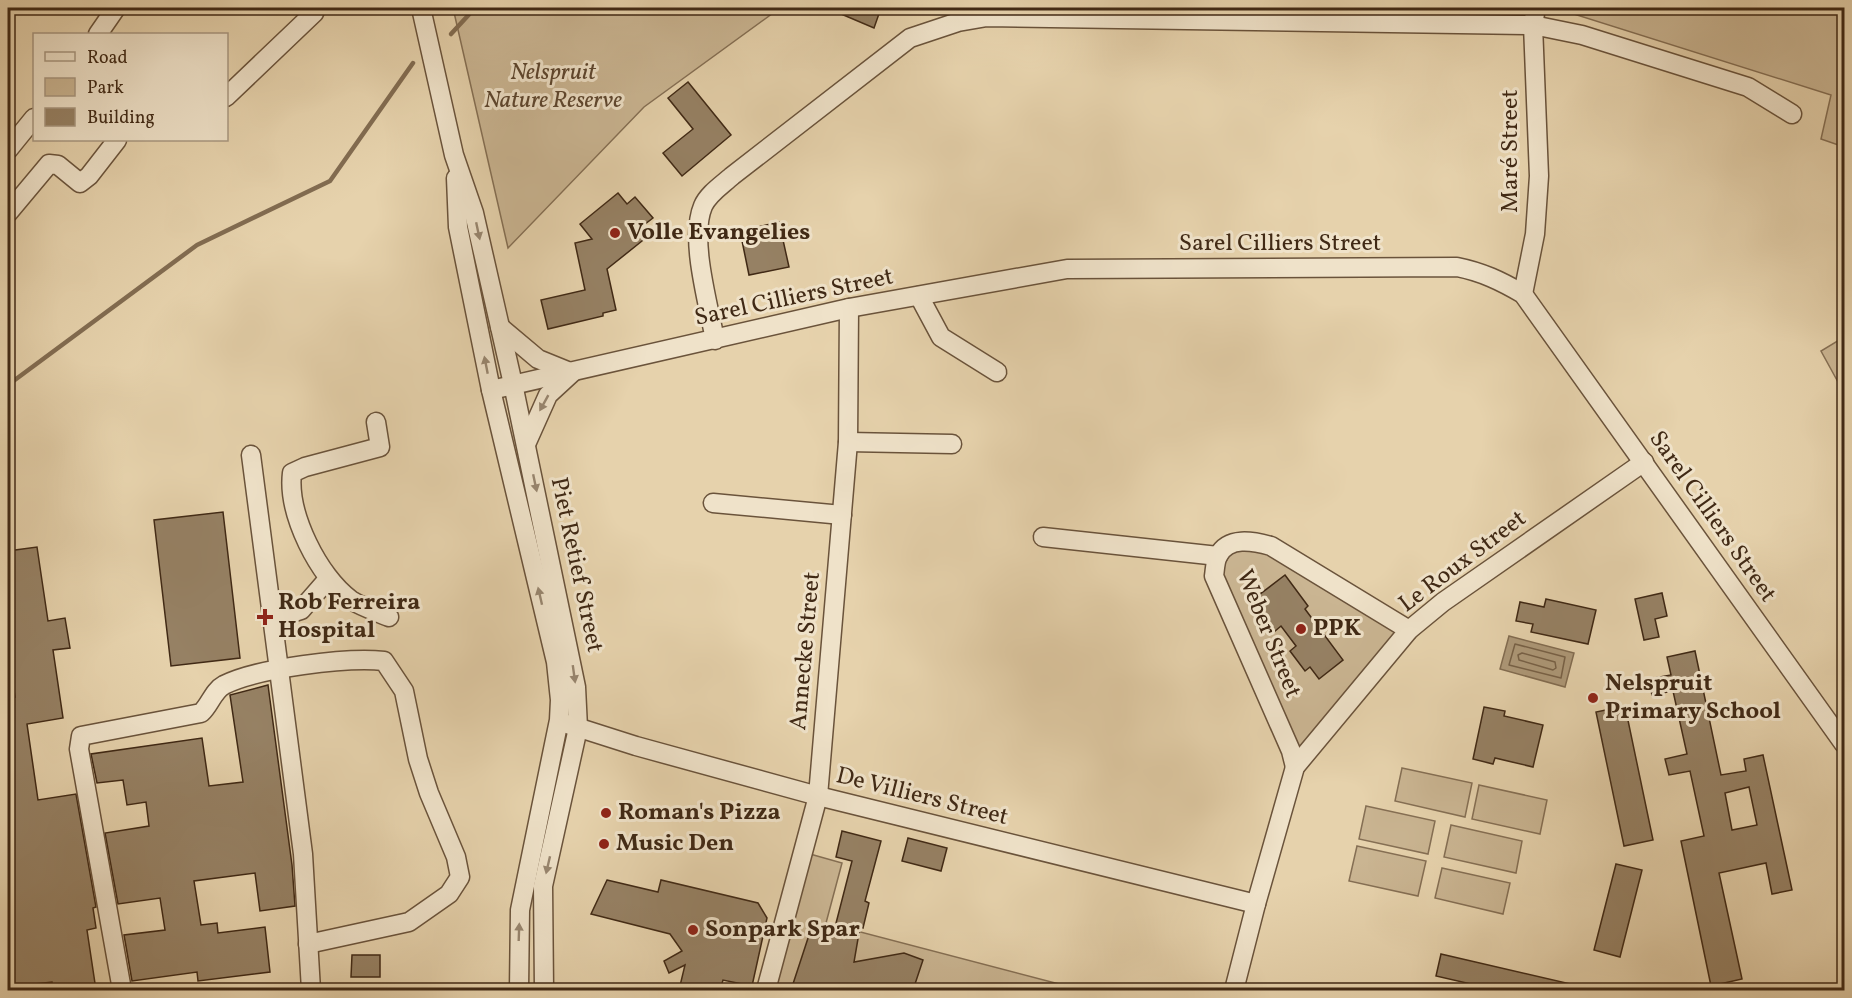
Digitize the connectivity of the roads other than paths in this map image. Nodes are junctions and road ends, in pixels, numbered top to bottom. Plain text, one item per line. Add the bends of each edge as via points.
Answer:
1 (117, 8) edge
2 (316, 8) edge
3 (421, 8) edge
4 (1535, 16) edge
5 (99, 33) edge
6 (228, 95) edge
7 (1792, 114) dead end
8 (33, 119) edge
9 (116, 141) edge
10 (8, 150) edge
11 (454, 155) junction
12 (8, 213) edge
13 (1524, 294) junction
14 (919, 296) junction
15 (849, 308) junction
16 (500, 327) junction
17 (715, 340) junction
18 (572, 371) junction
19 (997, 372) dead end
20 (513, 384) junction
21 (491, 390) junction
22 (376, 422) dead end
23 (848, 442) junction
24 (952, 444) dead end
25 (526, 445) junction
26 (251, 455) dead end
27 (1644, 462) junction
28 (713, 503) dead end
29 (842, 515) junction
30 (1043, 537) dead end
31 (1218, 556) junction
32 (328, 579) junction
33 (390, 617) dead end
34 (273, 619) junction
35 (1409, 630) junction
36 (280, 669) junction
37 (559, 720) junction
38 (578, 728) junction
39 (1845, 744) edge
40 (1295, 767) junction
41 (818, 796) junction
42 (1256, 903) junction
43 (308, 945) junction
44 (547, 987) edge
45 (122, 990) edge
46 (311, 990) edge
47 (519, 990) edge
48 (766, 990) edge
49 (1234, 990) edge

1 - 5 street
2 - 6 street
3 - 11 street, Piet Retief Street
4 - 7 street via 1582,35 1748,87
4 - 13 street, Maré Street via 1539,176
4 - 17 street via 987,17 958,22 910,39 732,176 702,207 699,241
8 - 10 street
9 - 12 street via 80,183 58,165 49,164
11 -> 16 street, Piet Retief Street via 474,213
21 -> 11 street, Piet Retief Street via 458,227
13 - 14 street, Sarel Cilliers Street via 1473,270 1433,267 1067,269
13 - 27 street, Sarel Cilliers Street
14 - 15 street, Sarel Cilliers Street
14 - 19 street via 940,337
15 - 17 street, Sarel Cilliers Street
15 - 23 street, Annecke Street
16 - 18 street via 538,358
16 - 20 street, Piet Retief Street
17 - 18 street, Sarel Cilliers Street
18 - 20 street, Sarel Cilliers Street
18 -> 25 street via 548,395
20 - 21 street, Sarel Cilliers Street
20 - 25 street, Piet Retief Street
37 -> 21 street, Piet Retief Street via 556,662
22 - 32 street via 380,447 292,473 298,519
23 - 24 street
23 - 29 street, Annecke Street
25 -> 38 street, Piet Retief Street via 570,650
26 - 34 street
27 - 35 street, Le Roux Street via 1443,602
27 - 39 street, Sarel Cilliers Street
28 - 29 street
29 - 41 street, Annecke Street
30 - 31 street
31 - 35 street, Weber Street via 1231,544 1248,539 1271,546
31 - 40 street, Weber Street via 1214,576
32 - 33 street via 352,601
32 - 34 street via 301,610
34 - 36 street
35 - 40 street, Le Roux Street
36 - 43 street via 303,854
36 - 43 street via 364,658 384,661 404,691 418,759 460,877 449,894 409,922
36 - 45 street via 225,685 201,713 81,736 79,749
37 - 38 street, De Villiers Street
47 -> 37 street, Piet Retief Street via 520,910
38 - 41 street, De Villiers Street
38 -> 44 street, Piet Retief Street via 543,886
40 - 42 street, Le Roux Street
41 - 42 street, De Villiers Street
41 - 48 street, Annecke Street
42 - 49 street, Le Roux Street
43 - 46 street

